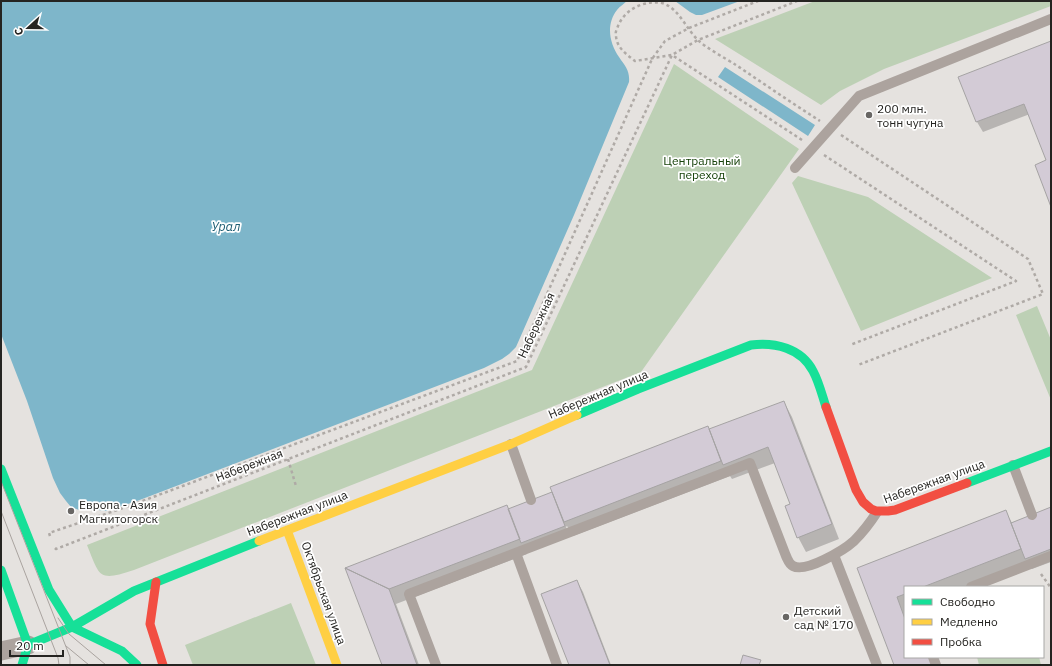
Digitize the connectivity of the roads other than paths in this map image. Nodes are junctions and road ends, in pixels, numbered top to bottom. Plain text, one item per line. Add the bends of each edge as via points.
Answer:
1 (1051, 19) edge
2 (794, 168) dead end
3 (511, 444) junction
4 (1051, 451) edge
5 (1013, 465) junction
6 (1, 469) edge
7 (531, 500) dead end
8 (877, 512) junction
9 (1032, 515) dead end
10 (287, 530) junction
11 (516, 553) junction
12 (834, 555) junction
13 (1048, 555) edge
14 (1, 570) edge
15 (156, 582) junction
16 (973, 586) edge
17 (72, 627) junction
18 (28, 645) junction
19 (1, 650) edge
20 (22, 665) edge
21 (137, 665) edge
22 (163, 665) edge
23 (337, 665) edge
24 (436, 665) edge
25 (557, 665) edge
26 (877, 665) edge

1 - 2 lane via 859,96
3 - 7 lane
3 - 8 street, Набережная улица via 638,389 744,348 774,344 791,349 805,360 813,371 858,496 868,508
3 - 10 street, Набережная улица
4 - 5 street, Набережная улица
5 - 8 street, Набережная улица via 895,510
5 - 9 lane
6 - 17 street via 49,590
8 - 12 lane via 857,538
10 - 15 street, Набережная улица
10 - 23 street, Октябрьская улица
11 - 12 lane via 545,538 750,463 789,562 793,566 806,566
11 - 24 lane via 409,594
11 - 25 lane
12 - 26 lane
13 - 16 lane
14 - 18 street
15 - 17 street, Набережная улица via 134,591
15 - 22 street via 150,624
17 - 18 street, Набережная улица
17 - 21 street via 122,651
18 - 19 street
18 - 20 street

